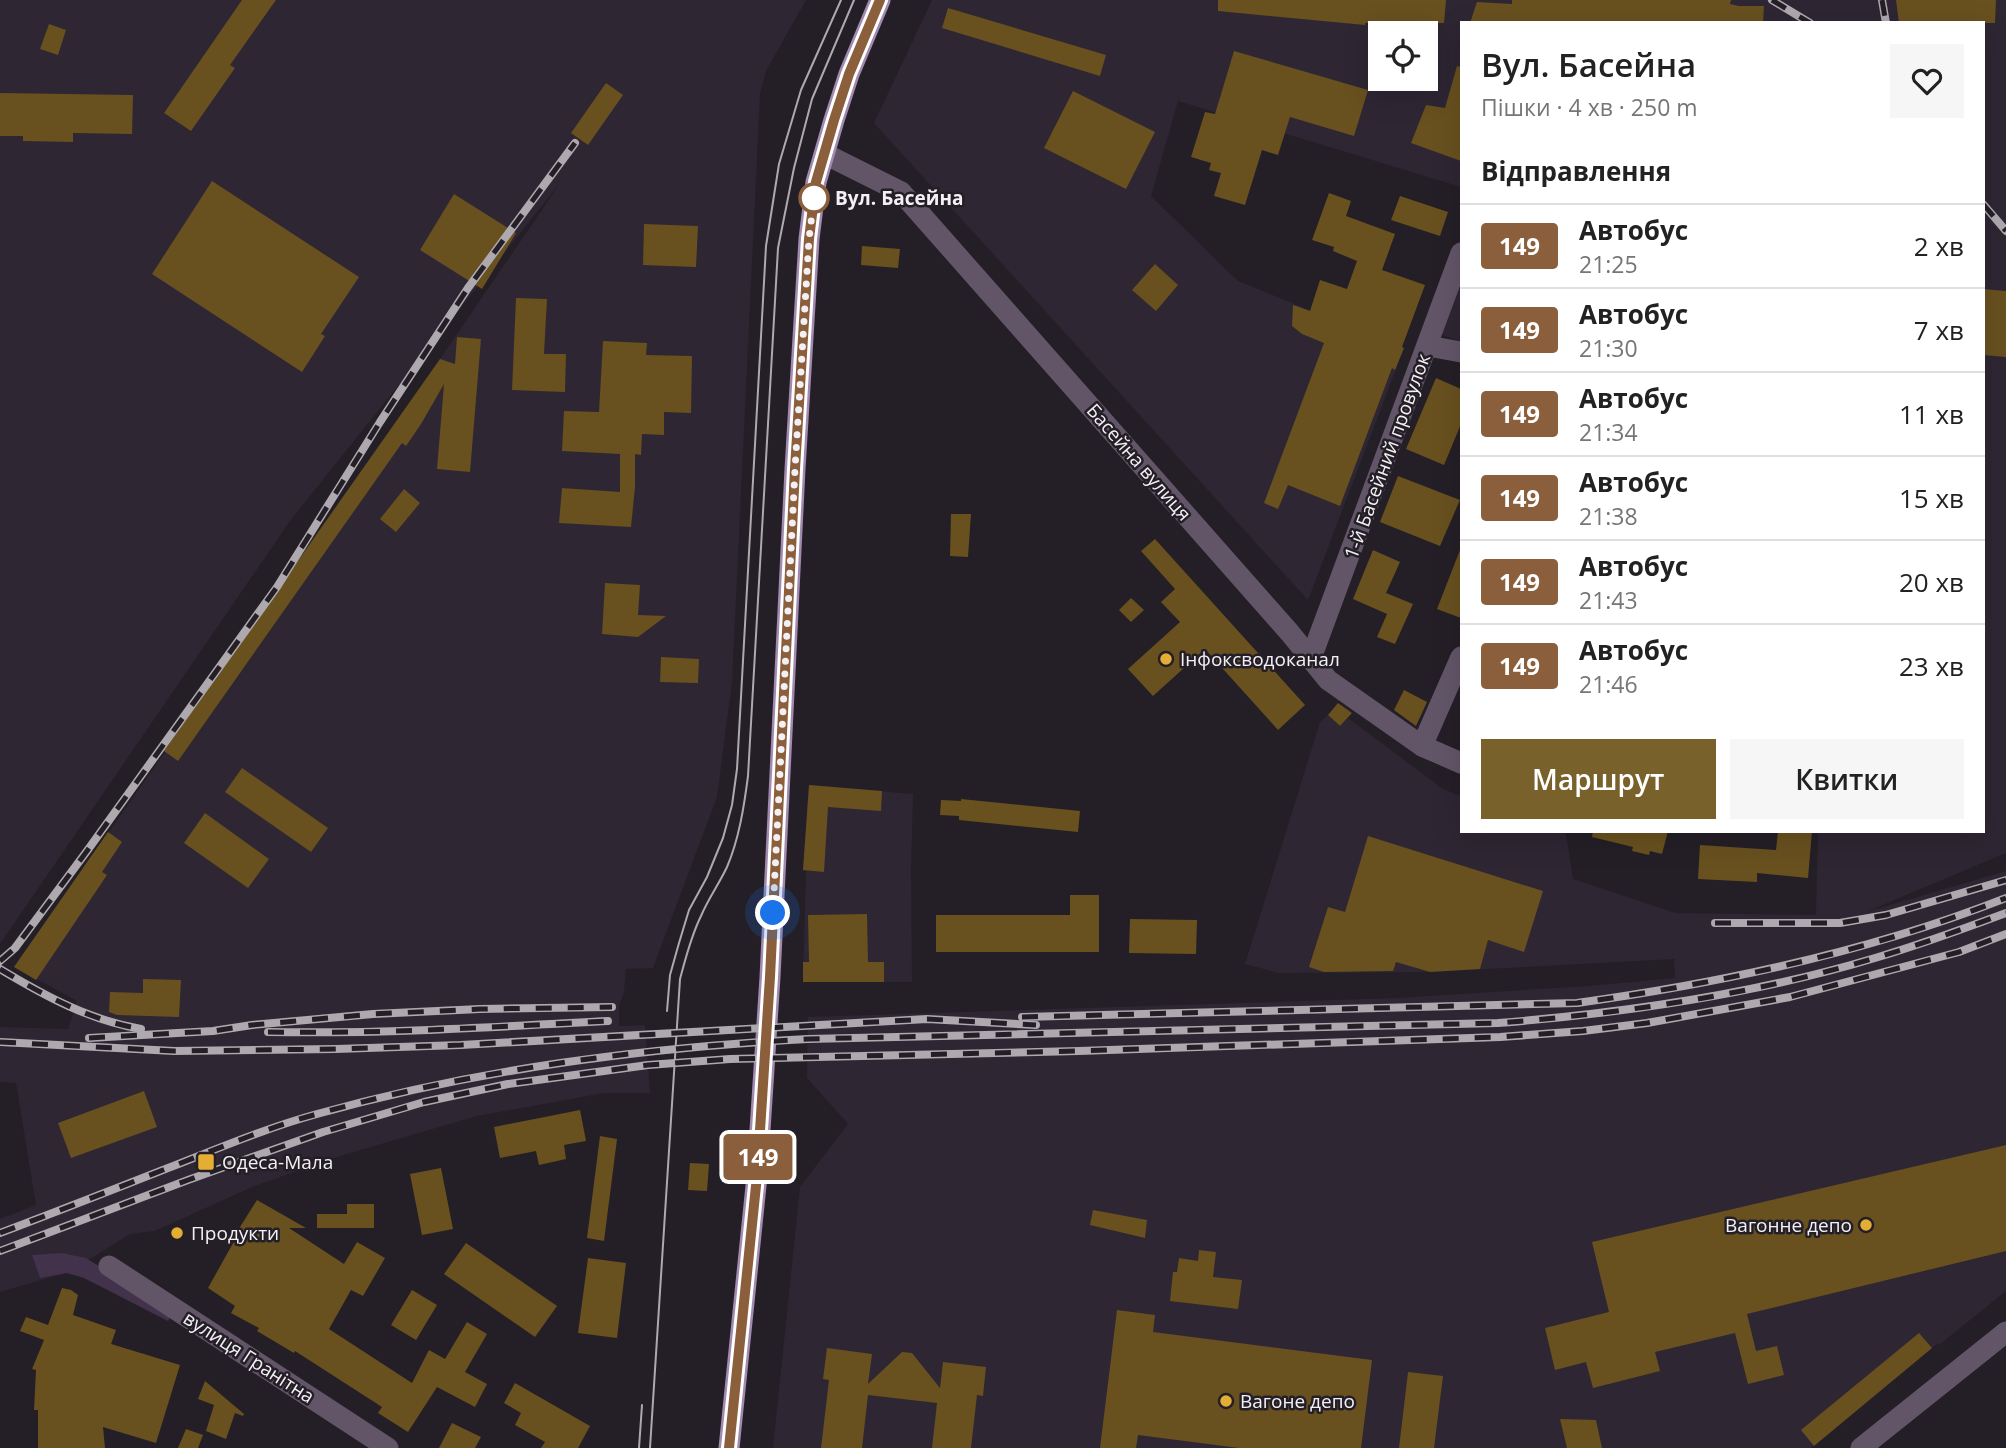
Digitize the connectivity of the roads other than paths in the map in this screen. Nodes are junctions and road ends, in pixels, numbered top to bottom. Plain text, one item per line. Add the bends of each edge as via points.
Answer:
1 (880, 0) edge
2 (825, 154) junction
3 (1460, 256) edge
4 (1428, 346) junction
5 (1460, 352) edge
6 (1311, 658) junction
7 (1460, 659) edge
8 (1422, 746) junction
9 (1460, 763) edge
10 (109, 1266) dead end
11 (2006, 1332) edge
12 (388, 1448) edge
13 (729, 1448) edge
14 (1861, 1448) edge

1 - 2 main road via 849,74
2 - 6 street, Басейна вулиця via 901,192
2 - 13 main road via 816,182 809,239 757,1176
3 - 4 street, 1-й Басейний провулок
4 - 5 street
4 - 6 street, 1-й Басейний провулок
6 - 8 street, Басейна вулиця via 1328,680
7 - 8 street
8 - 9 street, Басейна вулиця
10 - 12 street, вулиця Гранітна
11 - 14 street

